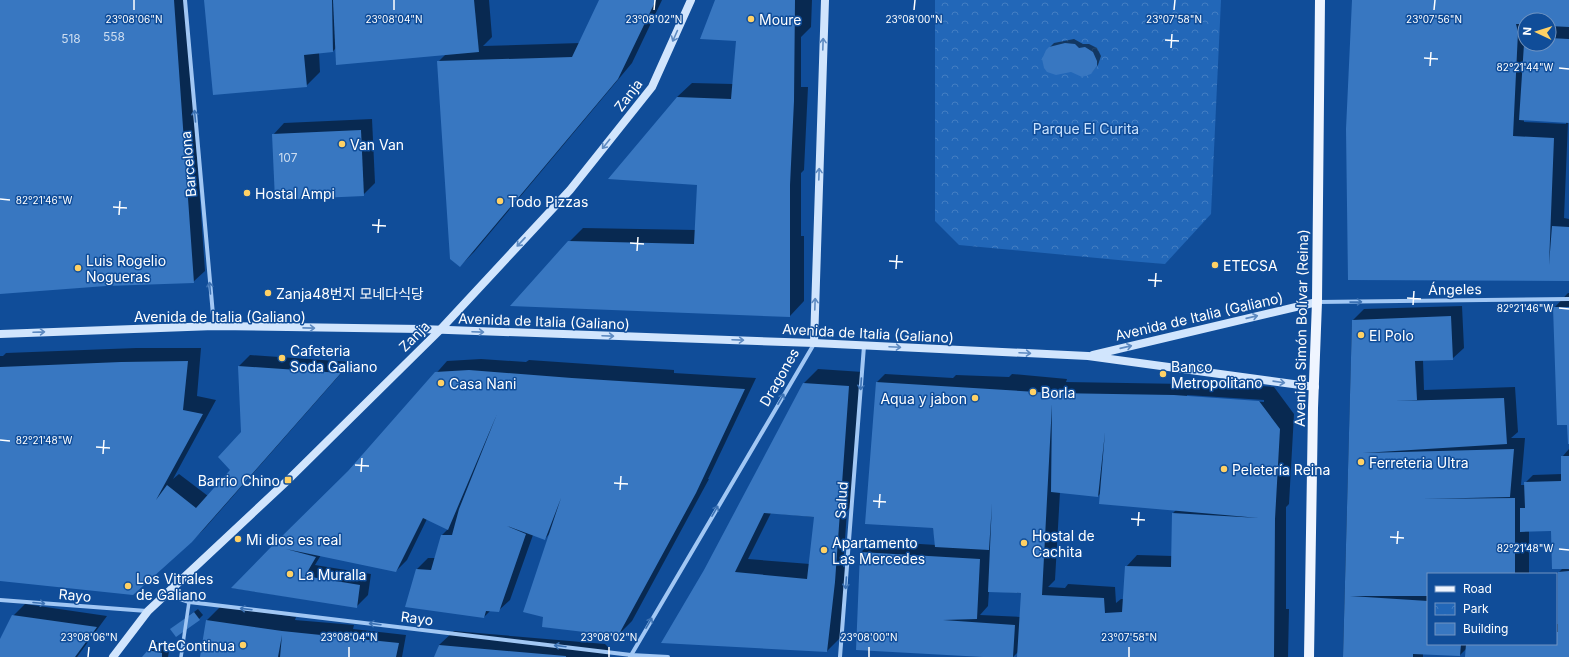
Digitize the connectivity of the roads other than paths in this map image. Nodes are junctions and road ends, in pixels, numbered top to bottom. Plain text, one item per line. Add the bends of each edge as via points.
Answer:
1 (185, 0) edge
2 (691, 0) edge
3 (825, 0) edge
4 (1320, 0) edge
5 (1569, 299) edge
6 (1317, 302) junction
7 (214, 326) junction
8 (439, 330) junction
9 (0, 334) edge
10 (814, 342) junction
11 (864, 345) junction
12 (1088, 356) junction
13 (1315, 387) junction
14 (165, 594) junction
15 (0, 600) edge
16 (189, 602) junction
17 (148, 612) junction
18 (630, 656) edge
19 (112, 657) edge
20 (181, 657) edge
21 (668, 657) edge
22 (840, 657) edge
23 (1309, 657) edge

7 -> 1 street, Barcelona
2 -> 8 main road, Zanja via 652,87 570,190
10 -> 3 main road, Dragones
4 - 6 main road, Avenida Simón Bolívar (Reina)
6 -> 5 street, Ángeles
12 -> 6 main road, Avenida de Italia (Galiano)
6 - 13 main road, Avenida Simón Bolívar (Reina)
7 -> 8 main road, Avenida de Italia (Galiano)
9 -> 7 main road, Avenida de Italia (Galiano)
8 -> 10 main road, Avenida de Italia (Galiano)
8 - 14 main road, Zanja via 288,480
10 - 11 main road, Avenida de Italia (Galiano)
18 -> 10 street, Dragones
11 -> 12 main road, Avenida de Italia (Galiano)
11 -> 22 street, Salud
12 -> 13 main road, Avenida de Italia (Galiano)
13 - 23 main road, Avenida Simón Bolívar (Reina)
14 - 16 street, Rayo
14 - 17 main road, Zanja
15 -> 17 street, Rayo
18 -> 16 street, Rayo
16 - 20 street
17 - 19 main road, Zanja
18 - 21 street, Rayo

